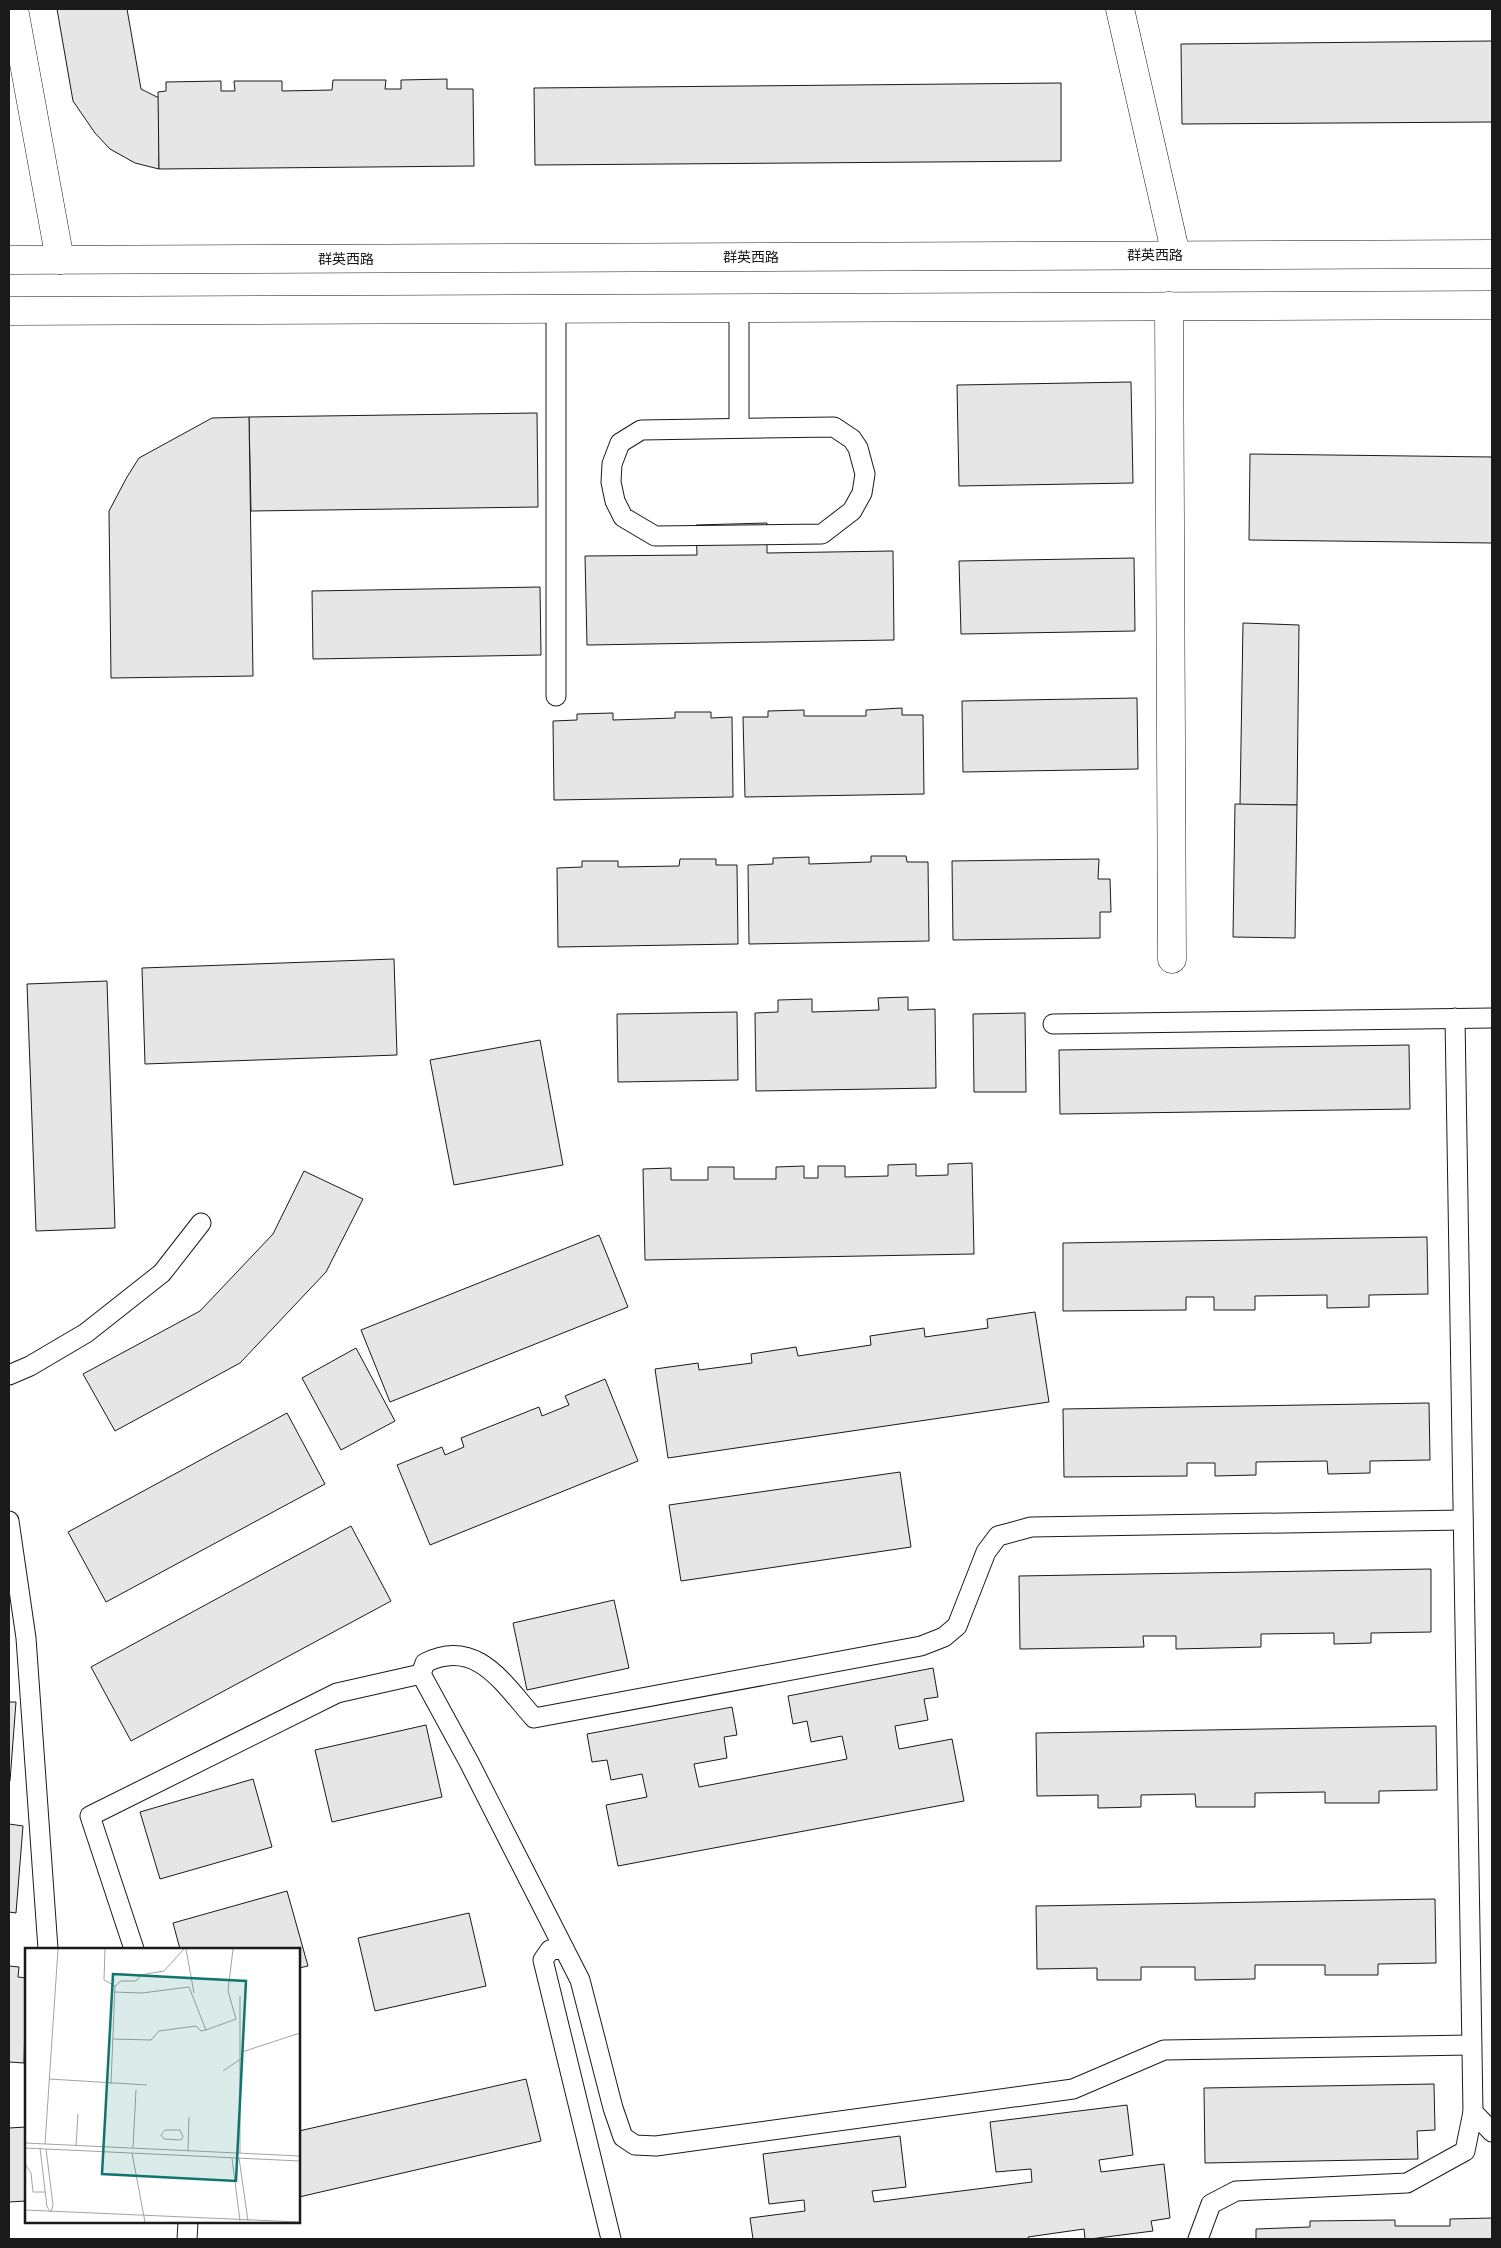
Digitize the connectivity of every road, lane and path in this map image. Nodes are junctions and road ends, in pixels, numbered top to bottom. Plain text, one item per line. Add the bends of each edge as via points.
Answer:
1 (14, 9) edge
2 (1120, 9) edge
3 (1492, 254) edge
4 (1176, 255) junction
5 (9, 260) edge
6 (60, 260) junction
7 (1492, 305) edge
8 (1169, 306) junction
9 (739, 308) junction
10 (556, 309) junction
11 (9, 311) edge
12 (739, 428) junction
13 (556, 696) dead end
14 (1172, 959) dead end
15 (1455, 1018) junction
16 (1492, 1018) edge
17 (1053, 1024) dead end
18 (201, 1223) dead end
19 (9, 1375) edge
20 (1463, 1520) junction
21 (9, 1521) edge
22 (421, 1674) junction
23 (48, 1948) edge
24 (134, 1948) edge
25 (564, 1949) junction
26 (1471, 2045) junction
27 (1473, 2112) junction
28 (1492, 2132) edge
29 (188, 2223) edge
30 (187, 2239) edge
31 (611, 2239) edge
32 (1198, 2239) edge

1 - 6 main road
2 - 4 main road
3 - 4 main road, 群英西路
4 - 6 main road, 群英西路
5 - 6 main road, 群英西路
7 - 8 main road
8 - 9 main road
8 - 14 main road
9 - 10 main road
9 - 12 lane
10 - 11 main road
10 - 13 lane
12 - 12 lane via 834,427 852,439 865,474 862,493 852,511 822,534 655,536 623,517 611,482 612,464 620,443 641,430
15 - 16 lane
15 - 17 lane
15 - 20 lane
18 - 19 lane via 162,1273 86,1333
20 - 22 lane via 1031,1527 998,1536 986,1552 957,1626 944,1637 912,1648 534,1718 494,1673 473,1658 458,1654 440,1656 425,1663
20 - 26 lane
21 - 23 lane via 26,1638
22 - 24 lane via 337,1693 90,1816
22 - 25 lane via 470,1762
25 - 26 lane via 580,1980 623,2137 635,2145 656,2146 1074,2089 1164,2050
25 - 31 lane via 550,1950 543,1960
26 - 27 lane
27 - 28 lane
27 - 32 lane via 1465,2151 1407,2182 1236,2191 1210,2204
29 - 30 lane

